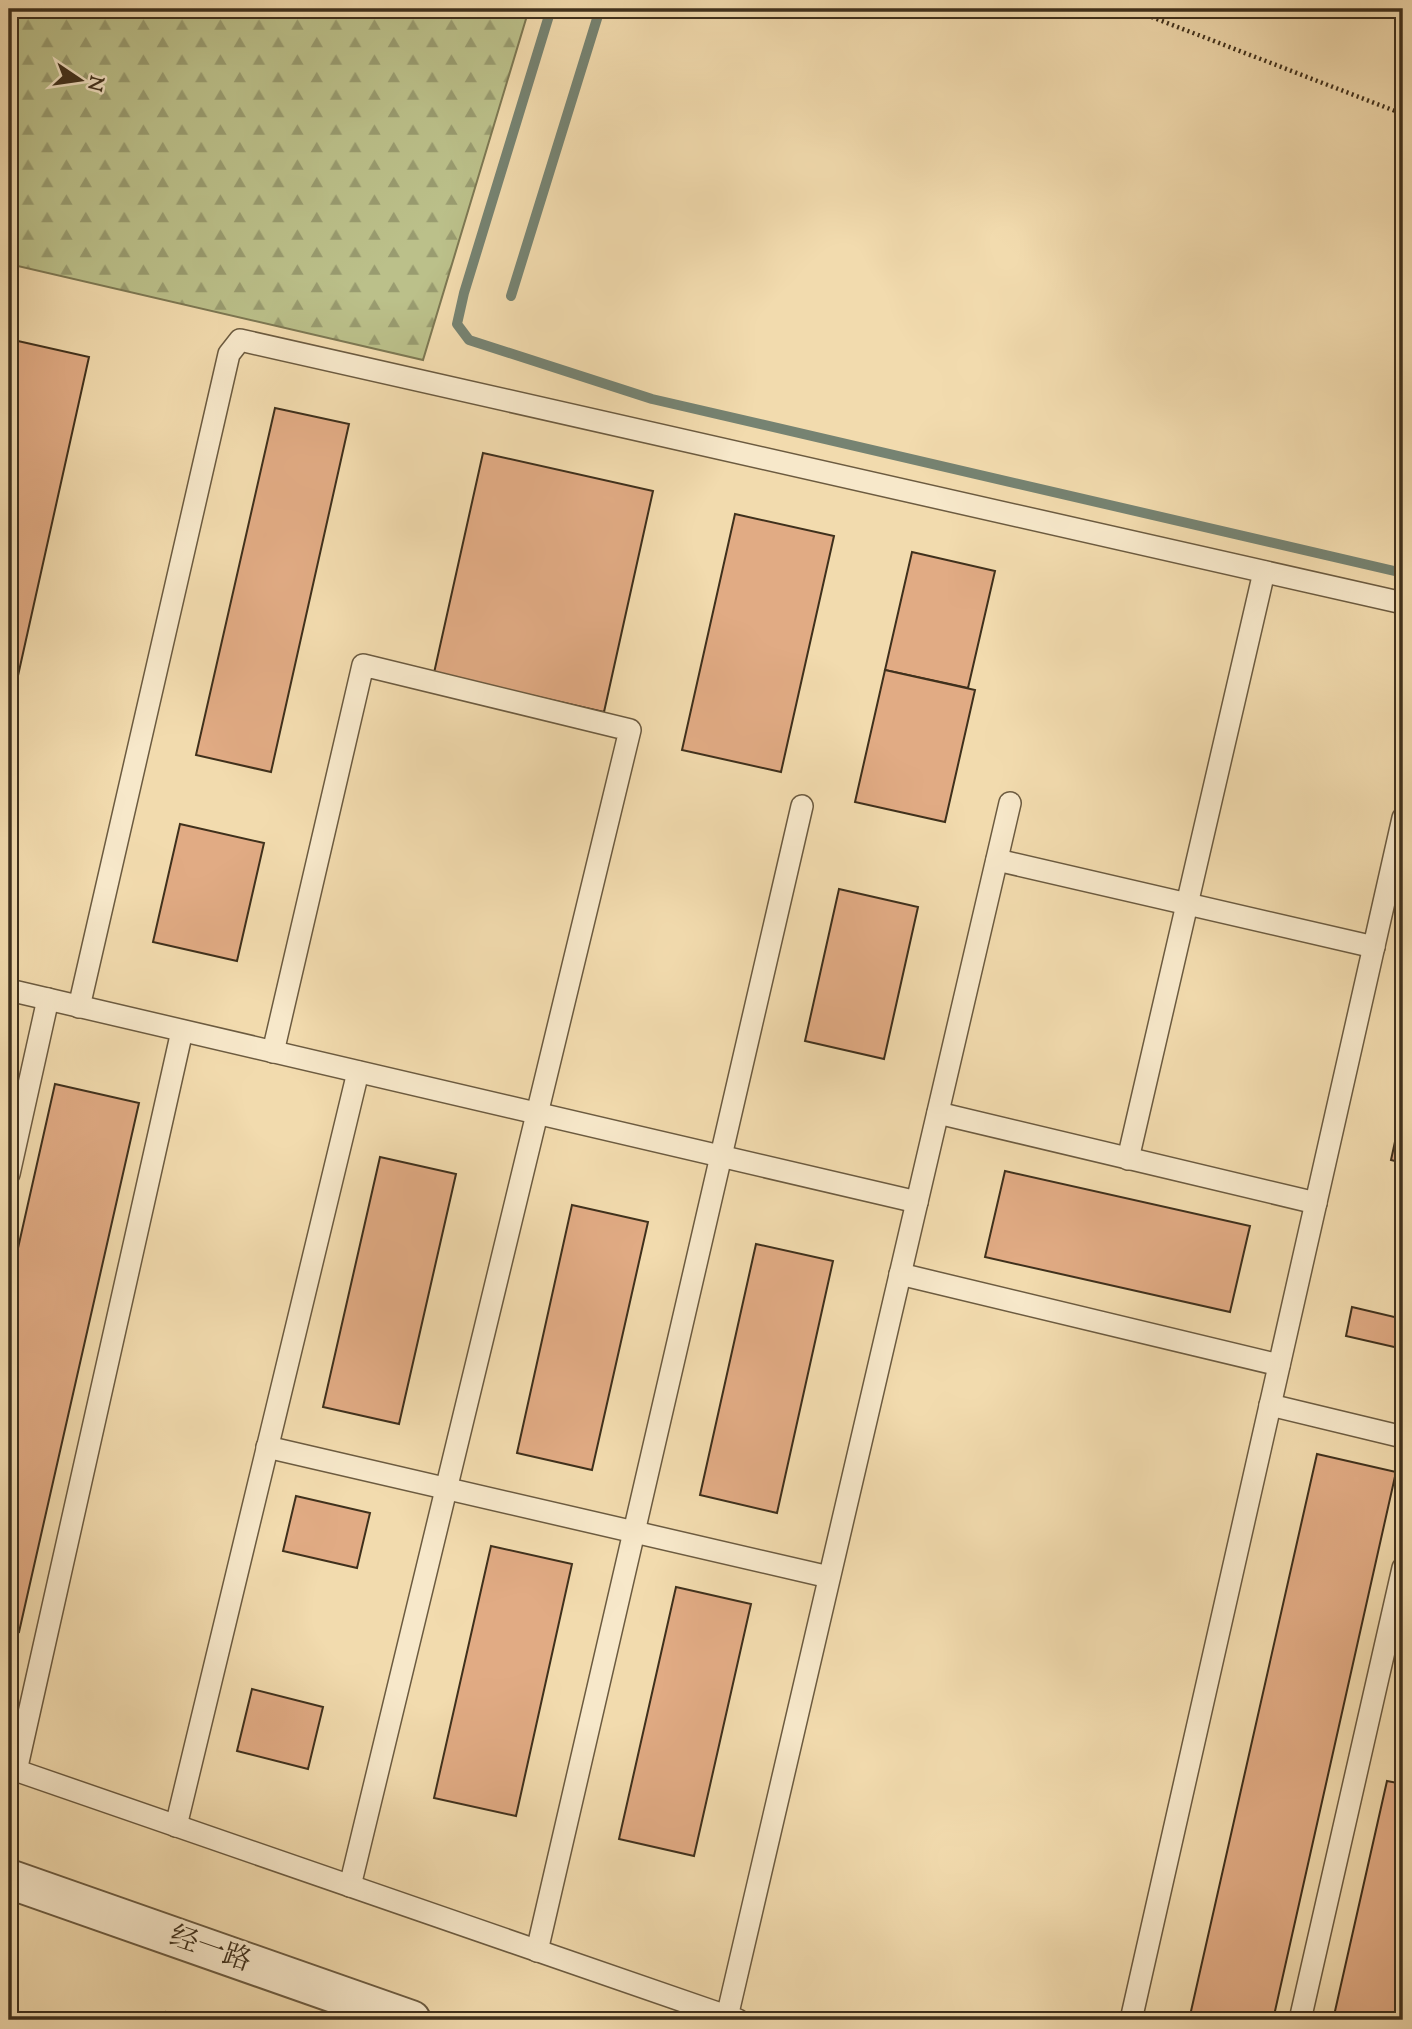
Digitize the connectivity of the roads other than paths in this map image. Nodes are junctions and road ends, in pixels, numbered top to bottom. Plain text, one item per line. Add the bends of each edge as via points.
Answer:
1 (1264, 572) junction
2 (1403, 603) edge
3 (1010, 803) dead end
4 (802, 806) dead end
5 (1403, 818) edge
6 (997, 860) junction
7 (1187, 904) junction
8 (1374, 947) junction
9 (9, 990) edge
10 (48, 999) junction
11 (79, 1007) junction
12 (182, 1031) junction
13 (273, 1052) junction
14 (358, 1072) junction
15 (537, 1114) junction
16 (937, 1114) junction
17 (721, 1157) junction
18 (1128, 1159) junction
19 (9, 1174) edge
20 (917, 1202) junction
21 (1316, 1203) junction
22 (900, 1275) junction
23 (1279, 1365) junction
24 (1270, 1405) junction
25 (1403, 1437) edge
26 (267, 1447) junction
27 (447, 1488) junction
28 (634, 1532) junction
29 (1403, 1568) edge
30 (830, 1577) junction
31 (13, 1769) edge
32 (176, 1826) junction
33 (9, 1879) edge
34 (350, 1886) junction
35 (537, 1951) junction
36 (733, 2018) edge
37 (411, 2020) edge
38 (1131, 2020) edge
39 (1300, 2020) edge

1 - 2 lane
1 - 7 lane
1 - 11 lane via 240,340 229,354
3 - 6 lane
4 - 17 lane
5 - 8 lane
6 - 7 lane
6 - 16 lane
7 - 8 lane
7 - 18 lane
8 - 21 lane
9 - 10 lane
10 - 11 lane
10 - 19 lane
11 - 12 lane
12 - 13 lane
12 - 31 lane
13 - 14 lane
13 - 15 lane via 363,665 630,730
14 - 15 lane
14 - 26 lane
15 - 17 lane
15 - 27 lane
16 - 18 lane
16 - 20 lane
17 - 20 lane
17 - 28 lane
18 - 21 lane
20 - 22 lane
21 - 23 lane
22 - 23 lane
22 - 30 lane
23 - 24 lane
24 - 25 lane
24 - 38 lane
26 - 27 lane
26 - 32 lane
27 - 28 lane
27 - 34 lane
28 - 30 lane
28 - 35 lane
29 - 39 lane
30 - 36 lane
31 - 32 lane
32 - 34 lane
33 - 37 street, 经一路
34 - 35 lane
35 - 36 lane

